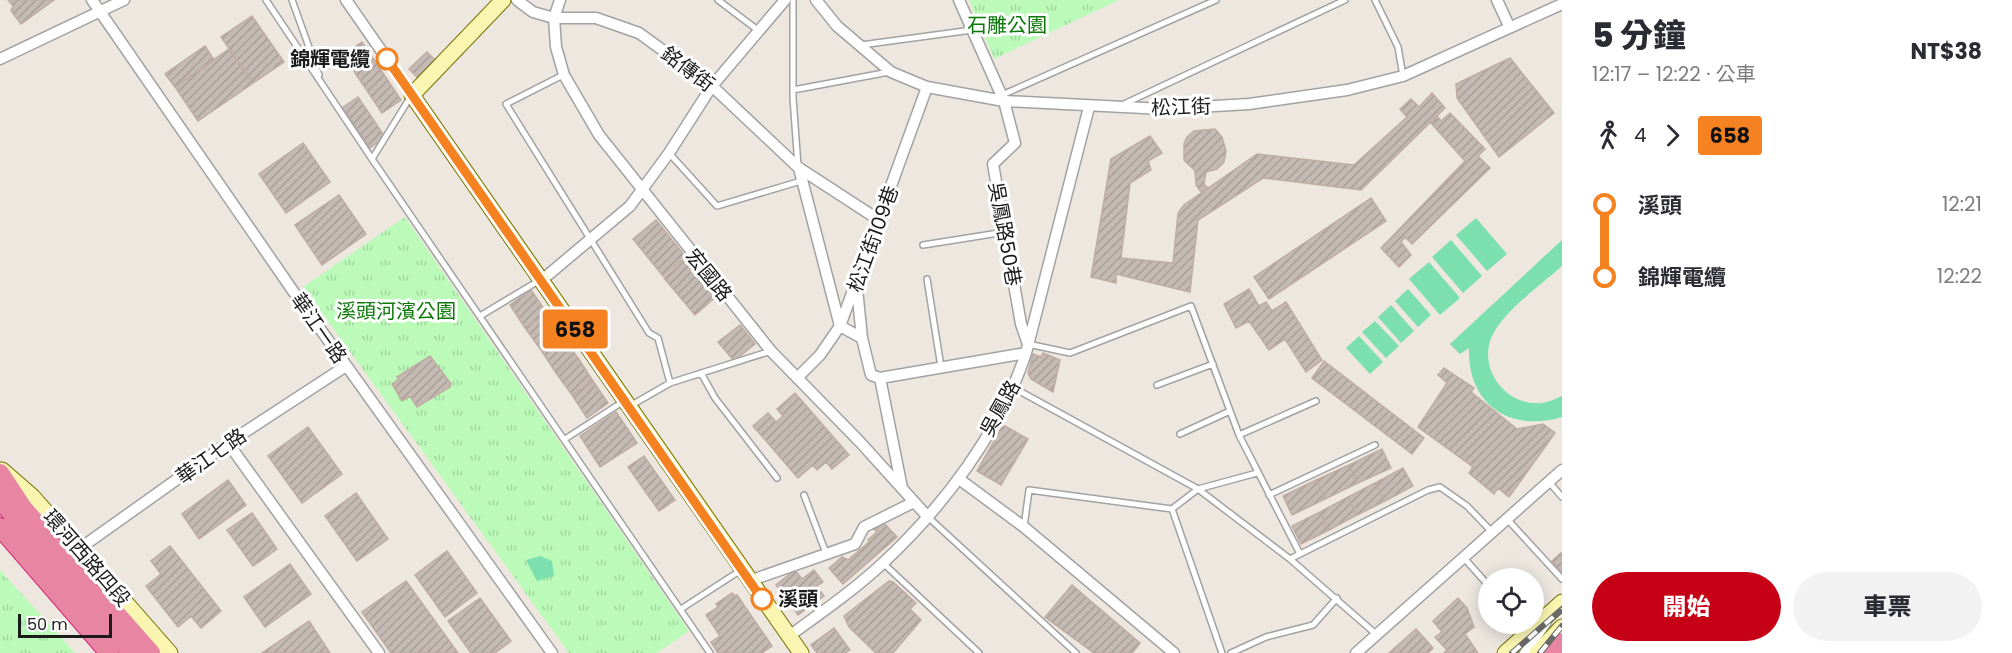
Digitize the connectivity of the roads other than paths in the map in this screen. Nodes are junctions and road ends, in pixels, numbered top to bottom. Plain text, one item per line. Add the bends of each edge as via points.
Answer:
1 (92, 0) edge
2 (124, 0) edge
3 (266, 0) edge
4 (292, 0) edge
5 (346, 0) edge
6 (503, 0) edge
7 (517, 0) edge
8 (560, 0) edge
9 (718, 0) edge
10 (785, 0) edge
11 (794, 0) edge
12 (816, 0) edge
13 (959, 0) edge
14 (1216, 0) edge
15 (1345, 0) edge
16 (1376, 0) edge
17 (1497, 0) edge
18 (1562, 4) edge
19 (99, 11) junction
20 (554, 18) junction
21 (1509, 26) junction
22 (972, 30) junction
23 (759, 31) junction
24 (858, 45) junction
25 (0, 59) edge
26 (891, 72) junction
27 (564, 75) junction
28 (1402, 76) junction
29 (321, 82) junction
30 (712, 86) junction
31 (927, 87) junction
32 (793, 90) junction
33 (412, 95) junction
34 (1002, 98) junction
35 (1089, 107) junction
36 (1117, 108) junction
37 (669, 153) junction
38 (372, 159) junction
39 (798, 168) junction
40 (801, 181) junction
41 (640, 189) junction
42 (879, 220) junction
43 (1005, 232) junction
44 (591, 239) junction
45 (923, 245) dead end
46 (927, 279) dead end
47 (542, 280) junction
48 (856, 285) junction
49 (480, 316) junction
50 (840, 326) junction
51 (862, 338) junction
52 (1027, 349) junction
53 (771, 351) junction
54 (1213, 364) junction
55 (346, 366) junction
56 (940, 367) junction
57 (701, 373) junction
58 (797, 378) junction
59 (880, 378) junction
60 (670, 383) junction
61 (1157, 385) dead end
62 (1014, 388) junction
63 (1316, 401) dead end
64 (627, 403) junction
65 (1230, 411) junction
66 (1180, 434) dead end
67 (1239, 435) junction
68 (565, 439) junction
69 (228, 443) junction
70 (1375, 444) dead end
71 (0, 468) edge
72 (1562, 470) edge
73 (0, 473) edge
74 (1257, 473) junction
75 (777, 478) dead end
76 (959, 479) junction
77 (1549, 482) junction
78 (902, 489) junction
79 (1198, 489) junction
80 (804, 495) dead end
81 (1269, 495) junction
82 (1562, 496) edge
83 (0, 499) edge
84 (914, 502) junction
85 (0, 509) edge
86 (1172, 509) junction
87 (927, 516) junction
88 (1508, 520) junction
89 (1024, 527) junction
90 (0, 529) edge
91 (1493, 533) junction
92 (79, 549) junction
93 (826, 553) junction
94 (1300, 554) junction
95 (1464, 558) junction
96 (1290, 559) junction
97 (883, 563) junction
98 (1478, 574) edge
99 (745, 575) junction
100 (1562, 579) edge
101 (1337, 598) junction
102 (1558, 606) edge
103 (681, 609) junction
104 (1544, 616) edge
105 (1562, 627) edge
106 (1521, 634) edge
107 (1377, 635) junction
108 (789, 636) junction
109 (1562, 644) edge
110 (108, 653) edge
111 (129, 653) edge
112 (152, 653) edge
113 (170, 653) edge
114 (379, 653) edge
115 (552, 653) edge
116 (710, 653) edge
117 (801, 653) edge
118 (979, 653) edge
119 (1076, 653) edge
120 (1174, 653) edge
121 (1221, 653) edge
122 (1231, 653) edge
123 (1356, 653) edge
124 (1505, 653) edge
125 (1525, 653) edge
126 (1537, 653) edge
127 (1548, 653) edge
128 (1555, 653) edge

1 - 19 street, 華江一路
2 - 19 street
3 - 29 lane
4 - 29 lane
5 - 33 street
6 - 33 street
7 - 20 street via 533,12
8 - 20 street, 宏國路
9 - 23 lane
10 - 23 street
11 - 32 lane
12 - 24 street, 松江街
13 - 22 street, 吳鳳路50巷
14 - 34 lane
15 - 36 lane
16 - 28 lane via 1398,47
17 - 21 street
18 - 21 street, 松江街
19 - 25 street
19 - 55 street, 華江一路
20 - 27 street, 宏國路 via 556,47
20 - 30 street, 銘傳街 via 616,22 639,33
21 - 28 street, 松江街
22 - 24 lane
22 - 34 street, 吳鳳路50巷
23 - 30 street
24 - 26 street, 松江街
26 - 31 street, 松江街
26 - 32 lane
27 - 41 street, 宏國路 via 599,135
27 - 44 lane via 506,104
28 - 36 street, 松江街 via 1347,90 1249,104
29 - 38 lane
30 - 37 street
30 - 39 street, 銘傳街
31 - 34 street, 松江街
31 - 42 street, 松江街109巷
32 - 39 lane
33 - 38 lane
33 - 47 street
34 - 35 street, 松江街
34 - 43 street, 吳鳳路50巷 via 1015,143 993,164
35 - 36 street, 松江街
35 - 52 street, 吳鳳路
37 - 40 lane via 717,206
37 - 41 street
38 - 49 lane
39 - 40 street
39 - 42 street, 銘傳街
40 - 50 street
41 - 44 street via 630,206
41 - 53 street, 宏國路
42 - 48 street, 松江街109巷
43 - 45 lane
43 - 52 street, 吳鳳路50巷
44 - 47 street
44 - 60 lane via 649,333 658,338
46 - 56 lane
47 - 49 lane
47 - 64 street
48 - 50 street, 松江街109巷
48 - 51 street
49 - 68 lane
50 - 51 street
50 - 58 street, 松江街109巷 via 820,356
51 - 59 street via 871,375
52 - 54 lane via 1070,353 1191,306
52 - 56 street
52 - 62 street, 吳鳳路
53 - 57 lane
53 - 58 street, 宏國路
54 - 61 lane
54 - 65 lane
55 - 69 street, 華江七路
55 - 115 street, 華江一路
56 - 59 street
57 - 60 lane
57 - 75 lane via 715,398
58 - 78 street, 宏國路
59 - 78 street
60 - 64 lane
62 - 76 street, 吳鳳路
62 - 79 lane
63 - 67 lane
64 - 68 lane
64 - 99 street
65 - 66 lane
65 - 67 lane
67 - 74 lane
68 - 103 lane
69 - 92 street, 華江七路
69 - 114 street
70 - 81 lane
71 - 92 street, 環河西路四段 via 33,497
72 - 77 street
73 - 112 highway via 23,508
74 - 79 lane
74 - 81 lane
76 - 87 street, 吳鳳路
76 - 89 street
77 - 82 lane
77 - 88 street
78 - 84 street, 宏國路
79 - 86 lane
79 - 96 lane
80 - 93 lane
81 - 94 lane
83 - 111 highway
84 - 87 street, 宏國路
84 - 93 street via 864,527 855,544
85 - 111 street, 環河西路四段
86 - 89 lane via 1029,490
86 - 121 lane
87 - 97 street, 吳鳳路
87 - 119 lane
88 - 91 street
88 - 100 lane
89 - 120 street
90 - 110 highway
91 - 94 lane via 1467,506 1440,487
91 - 95 street
92 - 113 street, 環河西路四段
93 - 99 street
94 - 96 lane
95 - 98 lane
95 - 107 street
96 - 101 lane
97 - 108 street, 吳鳳路
97 - 118 lane
99 - 103 lane
99 - 108 street
101 - 107 lane
101 - 122 lane via 1313,625 1266,637
102 - 104 street
102 - 125 street
103 - 116 lane
105 - 126 street
106 - 124 street
107 - 123 street
108 - 117 street
109 - 127 highway
109 - 128 street

